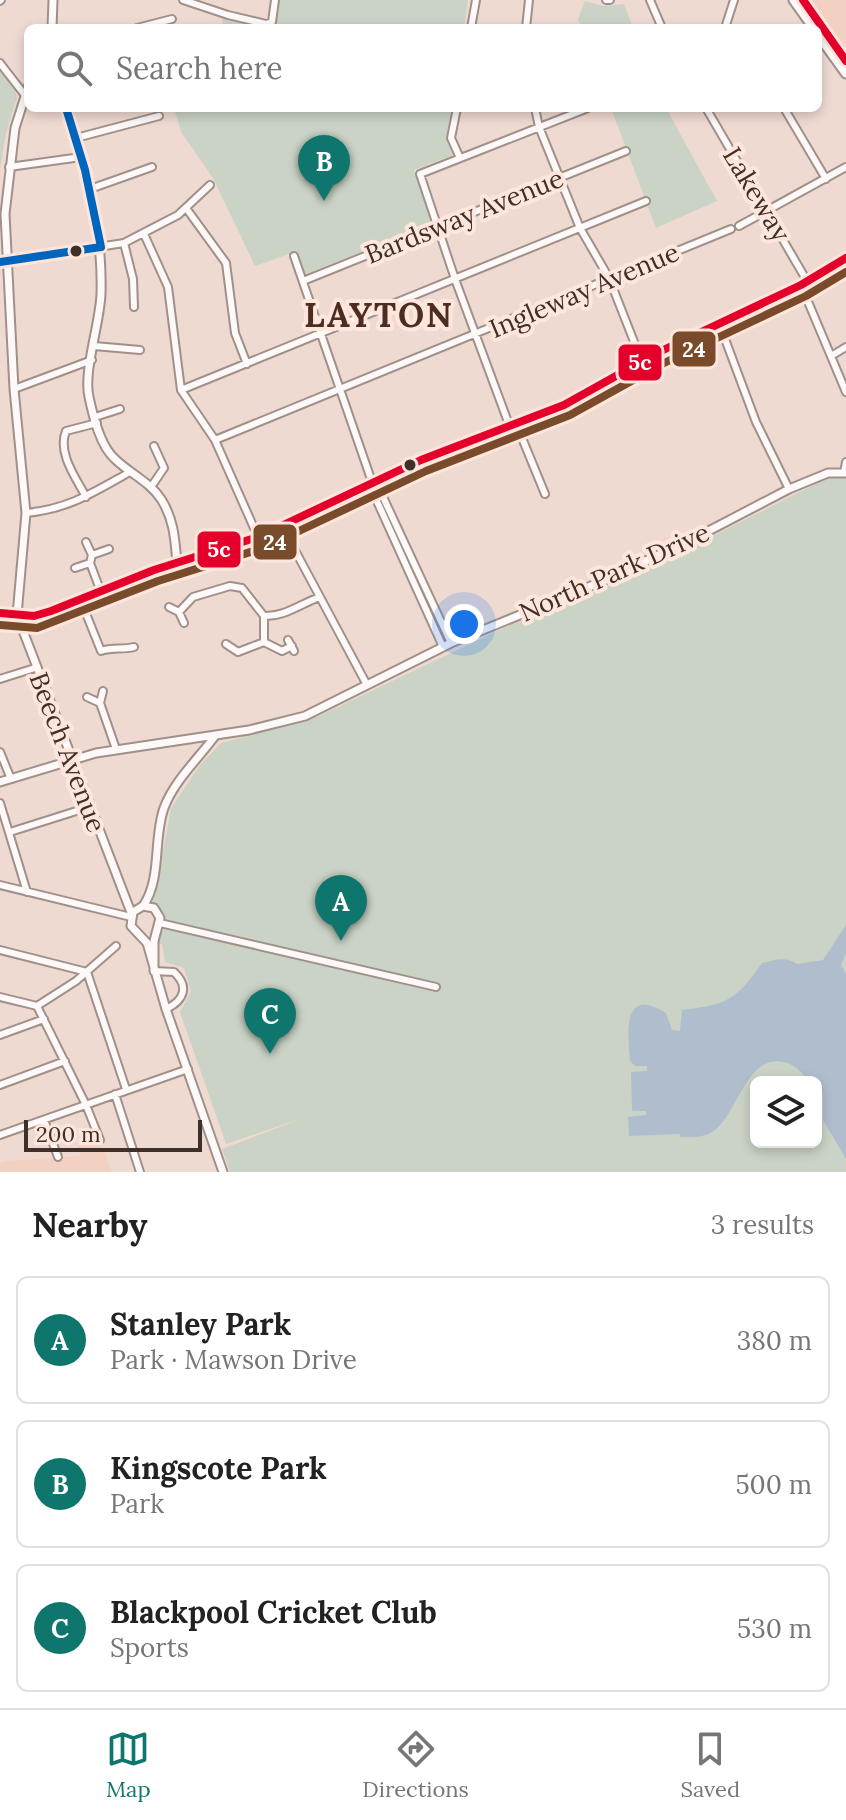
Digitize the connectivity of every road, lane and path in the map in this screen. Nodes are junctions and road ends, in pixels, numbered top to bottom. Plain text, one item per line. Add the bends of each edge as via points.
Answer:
1 (53, 0) edge
2 (183, 0) edge
3 (275, 0) edge
4 (476, 0) edge
5 (529, 0) edge
6 (650, 0) edge
7 (734, 0) edge
8 (794, 0) edge
9 (803, 0) edge
10 (172, 19) dead end
11 (52, 24) edge
12 (153, 24) edge
13 (472, 24) edge
14 (526, 24) edge
15 (660, 24) edge
16 (726, 24) edge
17 (811, 24) edge
18 (820, 24) edge
19 (822, 27) edge
20 (822, 40) edge
21 (846, 61) edge
22 (0, 63) edge
23 (846, 73) edge
24 (24, 88) edge
25 (24, 99) edge
26 (67, 112) edge
27 (456, 112) edge
28 (536, 112) edge
29 (578, 112) edge
30 (708, 112) edge
31 (786, 112) edge
32 (159, 116) dead end
33 (539, 127) junction
34 (76, 138) junction
35 (626, 151) dead end
36 (81, 157) junction
37 (460, 158) junction
38 (9, 167) junction
39 (152, 167) dead end
40 (846, 167) edge
41 (560, 177) junction
42 (826, 179) junction
43 (210, 185) dead end
44 (90, 189) junction
45 (646, 201) dead end
46 (186, 208) junction
47 (768, 212) junction
48 (438, 226) junction
49 (580, 228) junction
50 (144, 234) junction
51 (124, 243) junction
52 (101, 247) junction
53 (294, 256) dead end
54 (846, 258) edge
55 (3, 262) edge
56 (609, 278) junction
57 (455, 279) junction
58 (303, 281) junction
59 (804, 283) junction
60 (134, 307) dead end
61 (718, 323) junction
62 (321, 335) junction
63 (476, 335) junction
64 (94, 346) junction
65 (846, 347) edge
66 (140, 350) dead end
67 (831, 356) junction
68 (92, 360) junction
69 (642, 362) junction
70 (247, 364) junction
71 (14, 389) junction
72 (181, 390) junction
73 (339, 390) junction
74 (846, 392) edge
75 (120, 409) dead end
76 (96, 420) junction
77 (512, 426) junction
78 (215, 440) junction
79 (154, 446) dead end
80 (846, 462) edge
81 (130, 472) junction
82 (845, 473) edge
83 (372, 482) junction
84 (151, 487) junction
85 (789, 489) junction
86 (545, 494) dead end
87 (86, 497) junction
88 (26, 513) junction
89 (282, 526) junction
90 (258, 537) junction
91 (86, 542) dead end
92 (109, 549) dead end
93 (91, 559) junction
94 (177, 563) junction
95 (75, 568) dead end
96 (101, 592) junction
97 (320, 597) junction
98 (81, 601) junction
99 (169, 607) dead end
100 (179, 612) junction
101 (0, 613) edge
102 (17, 615) junction
103 (264, 616) junction
104 (184, 623) dead end
105 (264, 642) junction
106 (451, 643) junction
107 (226, 644) dead end
108 (291, 646) dead end
109 (134, 647) dead end
110 (443, 647) junction
111 (35, 668) junction
112 (0, 679) edge
113 (367, 685) junction
114 (103, 691) dead end
115 (87, 697) dead end
116 (100, 703) junction
117 (215, 736) junction
118 (116, 749) junction
119 (0, 752) edge
120 (72, 759) junction
121 (11, 779) junction
122 (0, 782) edge
123 (0, 803) edge
124 (89, 807) junction
125 (10, 832) junction
126 (152, 884) junction
127 (0, 885) edge
128 (122, 888) junction
129 (27, 892) junction
130 (141, 906) junction
131 (154, 908) junction
132 (131, 916) junction
133 (158, 927) junction
134 (140, 935) junction
135 (116, 946) dead end
136 (0, 950) edge
137 (154, 971) junction
138 (87, 972) junction
139 (436, 987) dead end
140 (0, 997) edge
141 (37, 1006) junction
142 (166, 1009) junction
143 (44, 1019) junction
144 (0, 1035) edge
145 (65, 1061) junction
146 (188, 1069) junction
147 (0, 1085) edge
148 (126, 1089) junction
149 (115, 1094) junction
150 (86, 1105) junction
151 (44, 1120) junction
152 (0, 1135) edge
153 (100, 1140) dead end
154 (58, 1157) dead end
155 (140, 1172) edge
156 (223, 1172) edge

1 - 11 street
2 - 3 street via 266,24 272,22
4 - 13 street
5 - 14 street
6 - 15 street
7 - 16 street
8 - 17 main road
9 - 18 main road
10 - 12 street
19 - 21 main road
20 - 23 main road
22 - 24 street
25 - 38 street
26 - 34 street
27 - 37 street via 451,138
28 - 33 street
29 - 33 street
30 - 47 street, Lakeway
31 - 42 street
32 - 34 street
33 - 37 street
33 - 41 street
34 - 36 street
35 - 41 street, Bardsway Avenue
36 - 38 street
36 - 44 street
37 - 48 street via 420,174
38 - 55 street
39 - 44 street
40 - 42 street, Ingleway Avenue
41 - 48 street, Bardsway Avenue
41 - 49 street
42 - 47 street, Ingleway Avenue
43 - 46 street
44 - 52 street
45 - 49 street
46 - 50 street
46 - 70 street via 226,263 235,333
47 - 56 street, Ingleway Avenue
47 - 59 street, Lakeway
48 - 57 street
48 - 58 street, Bardsway Avenue
49 - 56 street
49 - 57 street
50 - 51 street
50 - 72 street via 168,287
51 - 52 street
51 - 60 street
52 - 55 street
52 - 64 street
53 - 58 street
54 - 59 main road
55 - 71 street
56 - 63 street, Ingleway Avenue
56 - 69 street
57 - 62 street
57 - 63 street
58 - 62 street
59 - 61 main road
59 - 67 street, Lakeway
61 - 69 main road
61 - 85 street
62 - 70 street
62 - 73 street
63 - 73 street, Ingleway Avenue
63 - 77 street
64 - 66 street
64 - 68 street
65 - 67 street
67 - 74 street, Lakeway
68 - 71 street
68 - 76 street via 88,390
69 - 77 main road via 573,401
70 - 72 street
71 - 88 street
72 - 78 street
73 - 78 street, Ingleway Avenue
73 - 83 street
75 - 76 street
76 - 81 street via 109,453
76 - 87 street via 66,431 63,439 64,454
77 - 83 main road
77 - 86 street
78 - 90 street
79 - 84 street via 164,468
80 - 82 street, North Park Drive
81 - 84 street
81 - 87 street
82 - 85 street, North Park Drive via 821,475
83 - 89 main road
83 - 106 street via 389,507
83 - 110 street
84 - 94 street via 172,518
85 - 106 street, North Park Drive via 603,581
87 - 88 street via 51,511
88 - 102 street
89 - 90 main road
89 - 97 street
90 - 94 main road
91 - 93 street
92 - 93 street
93 - 95 street
93 - 96 street
94 - 96 main road
96 - 98 main road
97 - 103 street via 283,615
97 - 113 street
98 - 102 main road via 34,616
98 - 109 street via 101,651
99 - 100 street
100 - 103 street via 190,598 237,585
100 - 104 street
101 - 102 main road
102 - 111 street, Beech Avenue
103 - 105 street
105 - 107 street via 239,655
105 - 108 street via 282,651
106 - 110 street, North Park Drive
110 - 113 street, North Park Drive
111 - 112 street
111 - 120 street, Beech Avenue
113 - 117 street, North Park Drive via 305,716
114 - 116 street
115 - 116 street
116 - 118 street
117 - 118 street, North Park Drive
117 - 126 street via 164,808
118 - 120 street, North Park Drive
119 - 121 street
120 - 121 street, North Park Drive
120 - 124 street, Beech Avenue
121 - 122 street, North Park Drive
123 - 125 street
124 - 125 street
124 - 128 street, Beech Avenue
125 - 129 street
126 - 130 street
126 - 131 street
127 - 129 street
128 - 130 street, Beech Avenue
128 - 132 street, Beech Avenue
129 - 132 street
130 - 131 street
130 - 132 street
131 - 133 street
132 - 134 street via 131,926
133 - 134 street
133 - 137 street
133 - 139 street
134 - 137 street
135 - 138 street
136 - 138 street
137 - 142 street
137 - 142 street via 174,972 184,983 181,999
138 - 141 street
138 - 148 street
140 - 141 street
141 - 143 street
142 - 146 street
143 - 144 street
143 - 145 street
145 - 147 street
145 - 150 street
146 - 148 street
146 - 156 street
148 - 149 street
149 - 150 street
149 - 155 street
150 - 151 street
150 - 153 street
151 - 152 street
151 - 154 street

